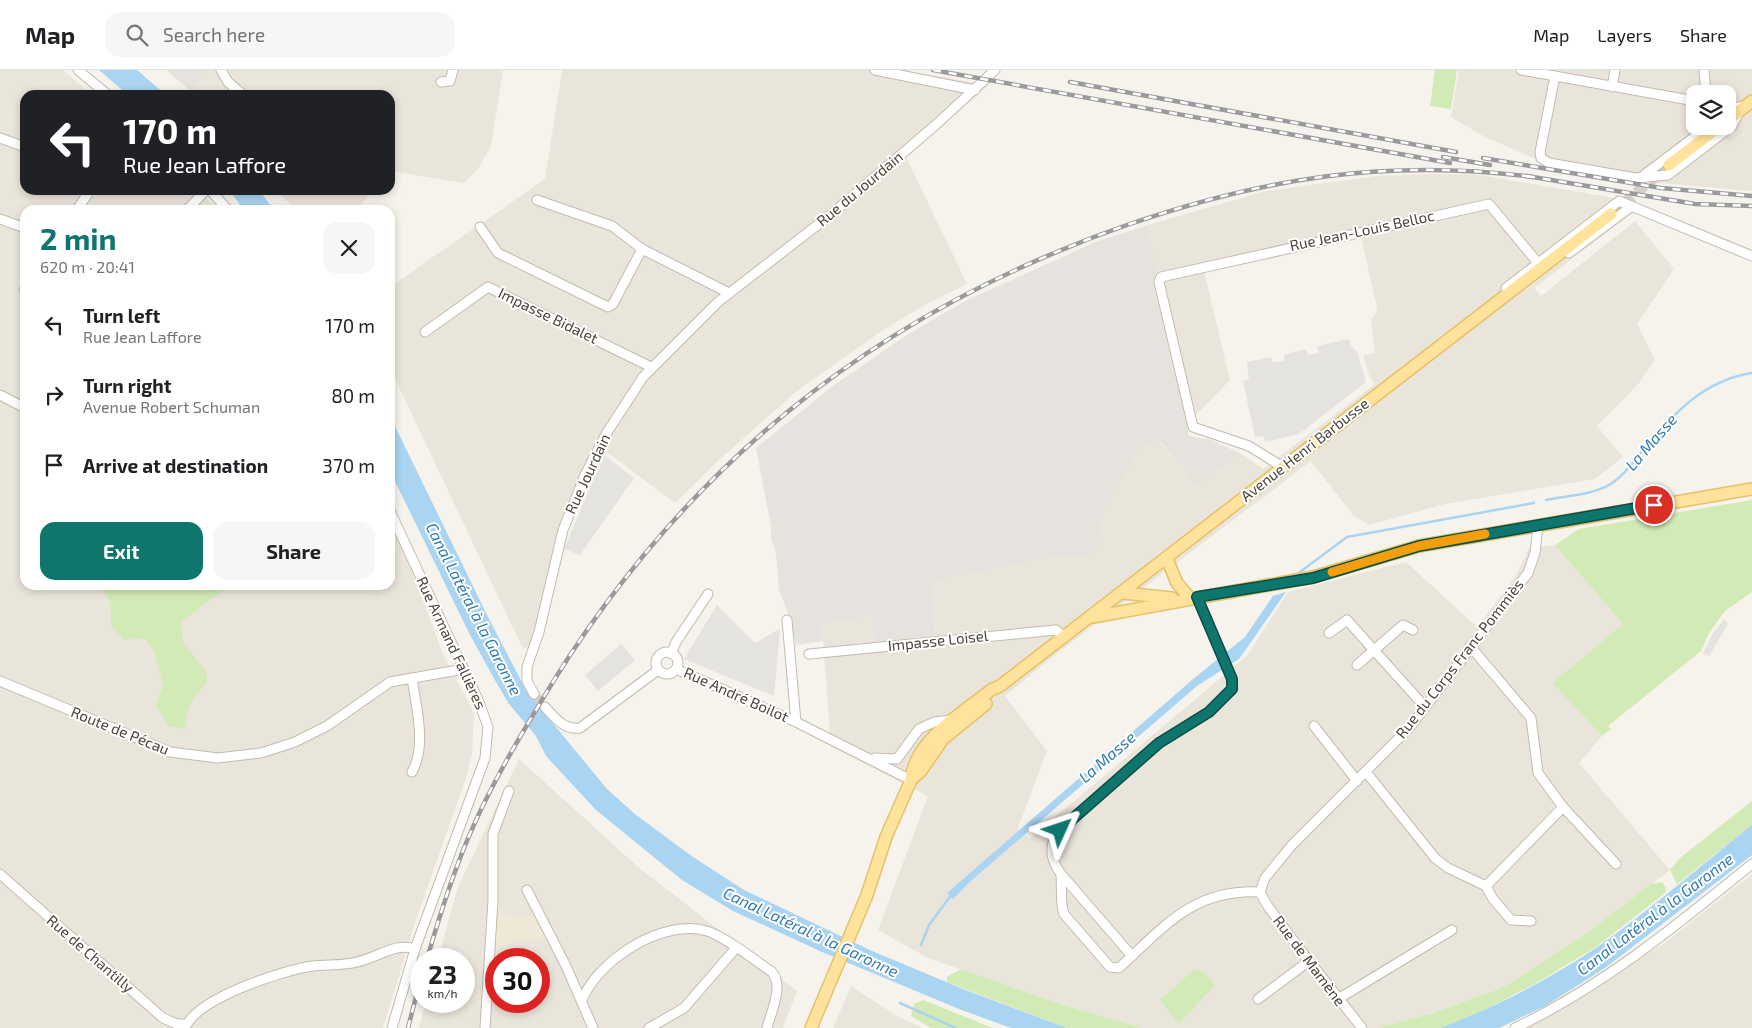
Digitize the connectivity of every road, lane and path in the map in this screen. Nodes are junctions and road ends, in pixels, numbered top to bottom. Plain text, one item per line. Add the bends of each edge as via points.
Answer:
1 (78, 70) edge
2 (453, 70) edge
3 (875, 70) edge
4 (995, 70) edge
5 (1521, 70) edge
6 (1615, 70) edge
7 (1704, 70) edge
8 (222, 72) edge
9 (1555, 76) junction
10 (440, 82) dead end
11 (1705, 85) edge
12 (1612, 86) junction
13 (102, 90) edge
14 (238, 90) edge
15 (975, 90) junction
16 (1686, 99) edge
17 (1737, 108) edge
18 (1697, 135) edge
19 (1708, 135) edge
20 (0, 138) edge
21 (20, 145) edge
22 (1669, 165) tunnel mouth
23 (1644, 175) junction
24 (201, 195) edge
25 (214, 195) edge
26 (537, 200) dead end
27 (192, 205) edge
28 (224, 205) edge
29 (1632, 206) junction
30 (1611, 214) tunnel mouth
31 (0, 219) edge
32 (20, 226) edge
33 (480, 227) dead end
34 (642, 249) junction
35 (1752, 256) edge
36 (1538, 263) junction
37 (729, 293) junction
38 (1498, 299) junction
39 (425, 332) dead end
40 (651, 367) junction
41 (0, 395) edge
42 (20, 405) edge
43 (1283, 467) junction
44 (1752, 490) edge
45 (395, 522) edge
46 (1538, 526) junction
47 (1167, 559) junction
48 (708, 594) dead end
49 (1120, 595) junction
50 (1191, 598) junction
51 (1135, 609) junction
52 (1089, 618) junction
53 (787, 620) dead end
54 (1413, 630) dead end
55 (1329, 633) dead end
56 (1064, 637) junction
57 (1470, 646) junction
58 (1374, 650) junction
59 (671, 654) junction
60 (810, 654) dead end
61 (1356, 665) dead end
62 (464, 669) junction
63 (676, 669) junction
64 (658, 670) junction
65 (412, 678) junction
66 (0, 681) edge
67 (1000, 686) junction
68 (534, 694) tunnel mouth
69 (545, 707) tunnel mouth
70 (1425, 707) junction
71 (961, 714) junction
72 (796, 722) junction
73 (950, 723) junction
74 (1314, 726) dead end
75 (943, 739) junction
76 (869, 757) junction
77 (412, 772) dead end
78 (1366, 772) junction
79 (910, 780) junction
80 (1357, 781) junction
81 (509, 791) dead end
82 (1563, 807) junction
83 (1616, 864) dead end
84 (1752, 864) edge
85 (0, 874) edge
86 (1061, 874) junction
87 (1486, 886) junction
88 (527, 890) dead end
89 (1260, 892) junction
90 (1077, 894) junction
91 (1063, 898) junction
92 (1531, 921) dead end
93 (1452, 930) dead end
94 (410, 948) edge
95 (415, 948) edge
96 (736, 948) junction
97 (1132, 956) junction
98 (1309, 961) junction
99 (410, 966) edge
100 (1258, 999) dead end
101 (1338, 999) junction
102 (582, 1000) junction
103 (186, 1026) edge
104 (392, 1028) edge
105 (484, 1028) edge
106 (593, 1028) edge
107 (649, 1028) edge
108 (766, 1028) edge
109 (811, 1028) edge
110 (1362, 1028) edge
111 (1515, 1028) edge

1 - 13 street
2 - 10 street via 450,81
3 - 15 street
4 - 15 street, Rue du Jourdain
5 - 9 street
6 - 12 street
7 - 11 street
8 - 14 street
9 - 12 street
9 - 23 street via 1540,152 1542,158 1549,163 1636,178
12 - 16 street
15 - 37 street, Rue du Jourdain via 833,213
17 - 23 street via 1732,126 1675,171 1668,175
18 - 23 street
19 - 22 main road
20 - 21 street
24 - 27 street
25 - 28 street
26 - 34 street via 612,226
29 - 35 street
29 - 36 street via 1619,201
29 - 38 street via 1509,298
30 - 38 main road, Avenue Henri Barbusse
31 - 32 street
33 - 34 street via 498,253 608,307 613,304
34 - 37 street
36 - 38 street via 1504,290
36 - 43 street, Rue Jean-Louis Belloc via 1489,204 1161,277 1159,282 1193,427 1249,446
37 - 40 street, Rue Jourdain
38 - 43 main road, Avenue Henri Barbusse
39 - 40 street, Impasse Bidalet via 488,287
40 - 68 street, Rue Jourdain via 616,415 585,475 563,530 539,632 527,667 527,681
41 - 42 street
43 - 47 main road, Avenue Henri Barbusse
44 - 46 main road
45 - 62 street, Rue Armand Fallières
46 - 50 main road via 1419,546 1313,578
46 - 57 street, Rue du Corps Franc Pommiès via 1536,553 1528,573
47 - 49 main road, Avenue Henri Barbusse
47 - 50 main road via 1177,584
48 - 59 street
49 - 50 main road
49 - 51 main road
49 - 52 main road, Avenue Henri Barbusse
50 - 51 main road
50 - 86 street via 1218,647 1232,679 1232,689 1217,706 1159,743 1055,836 1051,854
51 - 52 main road
52 - 56 main road, Avenue Henri Barbusse
53 - 72 street, Rue André Boilot
54 - 58 street via 1403,625
55 - 58 street via 1347,620
56 - 60 street, Impasse Loisel via 1056,630
56 - 67 main road, Avenue Henri Barbusse
57 - 70 street, Rue du Corps Franc Pommiès
57 - 82 street via 1531,718 1538,774
58 - 61 street
58 - 70 street
59 - 63 street via 677,660
59 - 64 street via 660,655 656,661
62 - 65 street, Route de Pécau
62 - 95 street, Rue Armand Fallières via 486,717 487,749
63 - 64 street via 669,674
63 - 72 street, Rue André Boilot
64 - 69 street via 580,728 565,726
65 - 66 street, Route de Pécau via 387,684 327,726 295,742 261,753 218,758 170,752
65 - 77 street via 420,736
67 - 71 main road, Avenue Henri Barbusse
67 - 75 main road, Avenue Henri Barbusse via 996,695
70 - 78 street, Rue du Corps Franc Pommiès
71 - 73 main road, Avenue Henri Barbusse
71 - 76 street via 951,720 919,728 897,759
72 - 76 street, Rue André Boilot
73 - 75 main road
73 - 79 main road, Avenue Henri Barbusse via 928,742 915,762
74 - 80 street
75 - 79 main road, Avenue Henri Barbusse via 921,771
76 - 79 street, Rue André Boilot
78 - 80 street, Rue du Corps Franc Pommiès
78 - 87 street via 1435,858 1448,868
79 - 109 main road, Avenue Henri Barbusse via 886,837 870,887
80 - 89 street, Rue du Corps Franc Pommiès via 1292,845 1265,878
81 - 105 street via 493,834 493,900
82 - 83 street
82 - 87 street
84 - 111 street via 1633,958 1583,991
85 - 103 street, Rue de Chantilly via 164,1018
86 - 90 street
86 - 91 street
87 - 92 street via 1511,920
88 - 102 street
89 - 97 street via 1238,891 1203,900 1186,910
89 - 98 street, Rue de Mamène
90 - 91 street
90 - 97 street
91 - 97 street via 1064,914 1110,968 1119,968
93 - 101 street
94 - 103 street via 401,946 355,963 308,966 240,988 212,1001
96 - 102 street via 706,930 654,934 597,974
96 - 107 street via 684,1008
96 - 108 street via 777,978
98 - 100 street
98 - 101 street, Rue de Mamène
99 - 104 street, Rue Armand Fallières
101 - 110 street, Rue de Mamène
102 - 106 street

